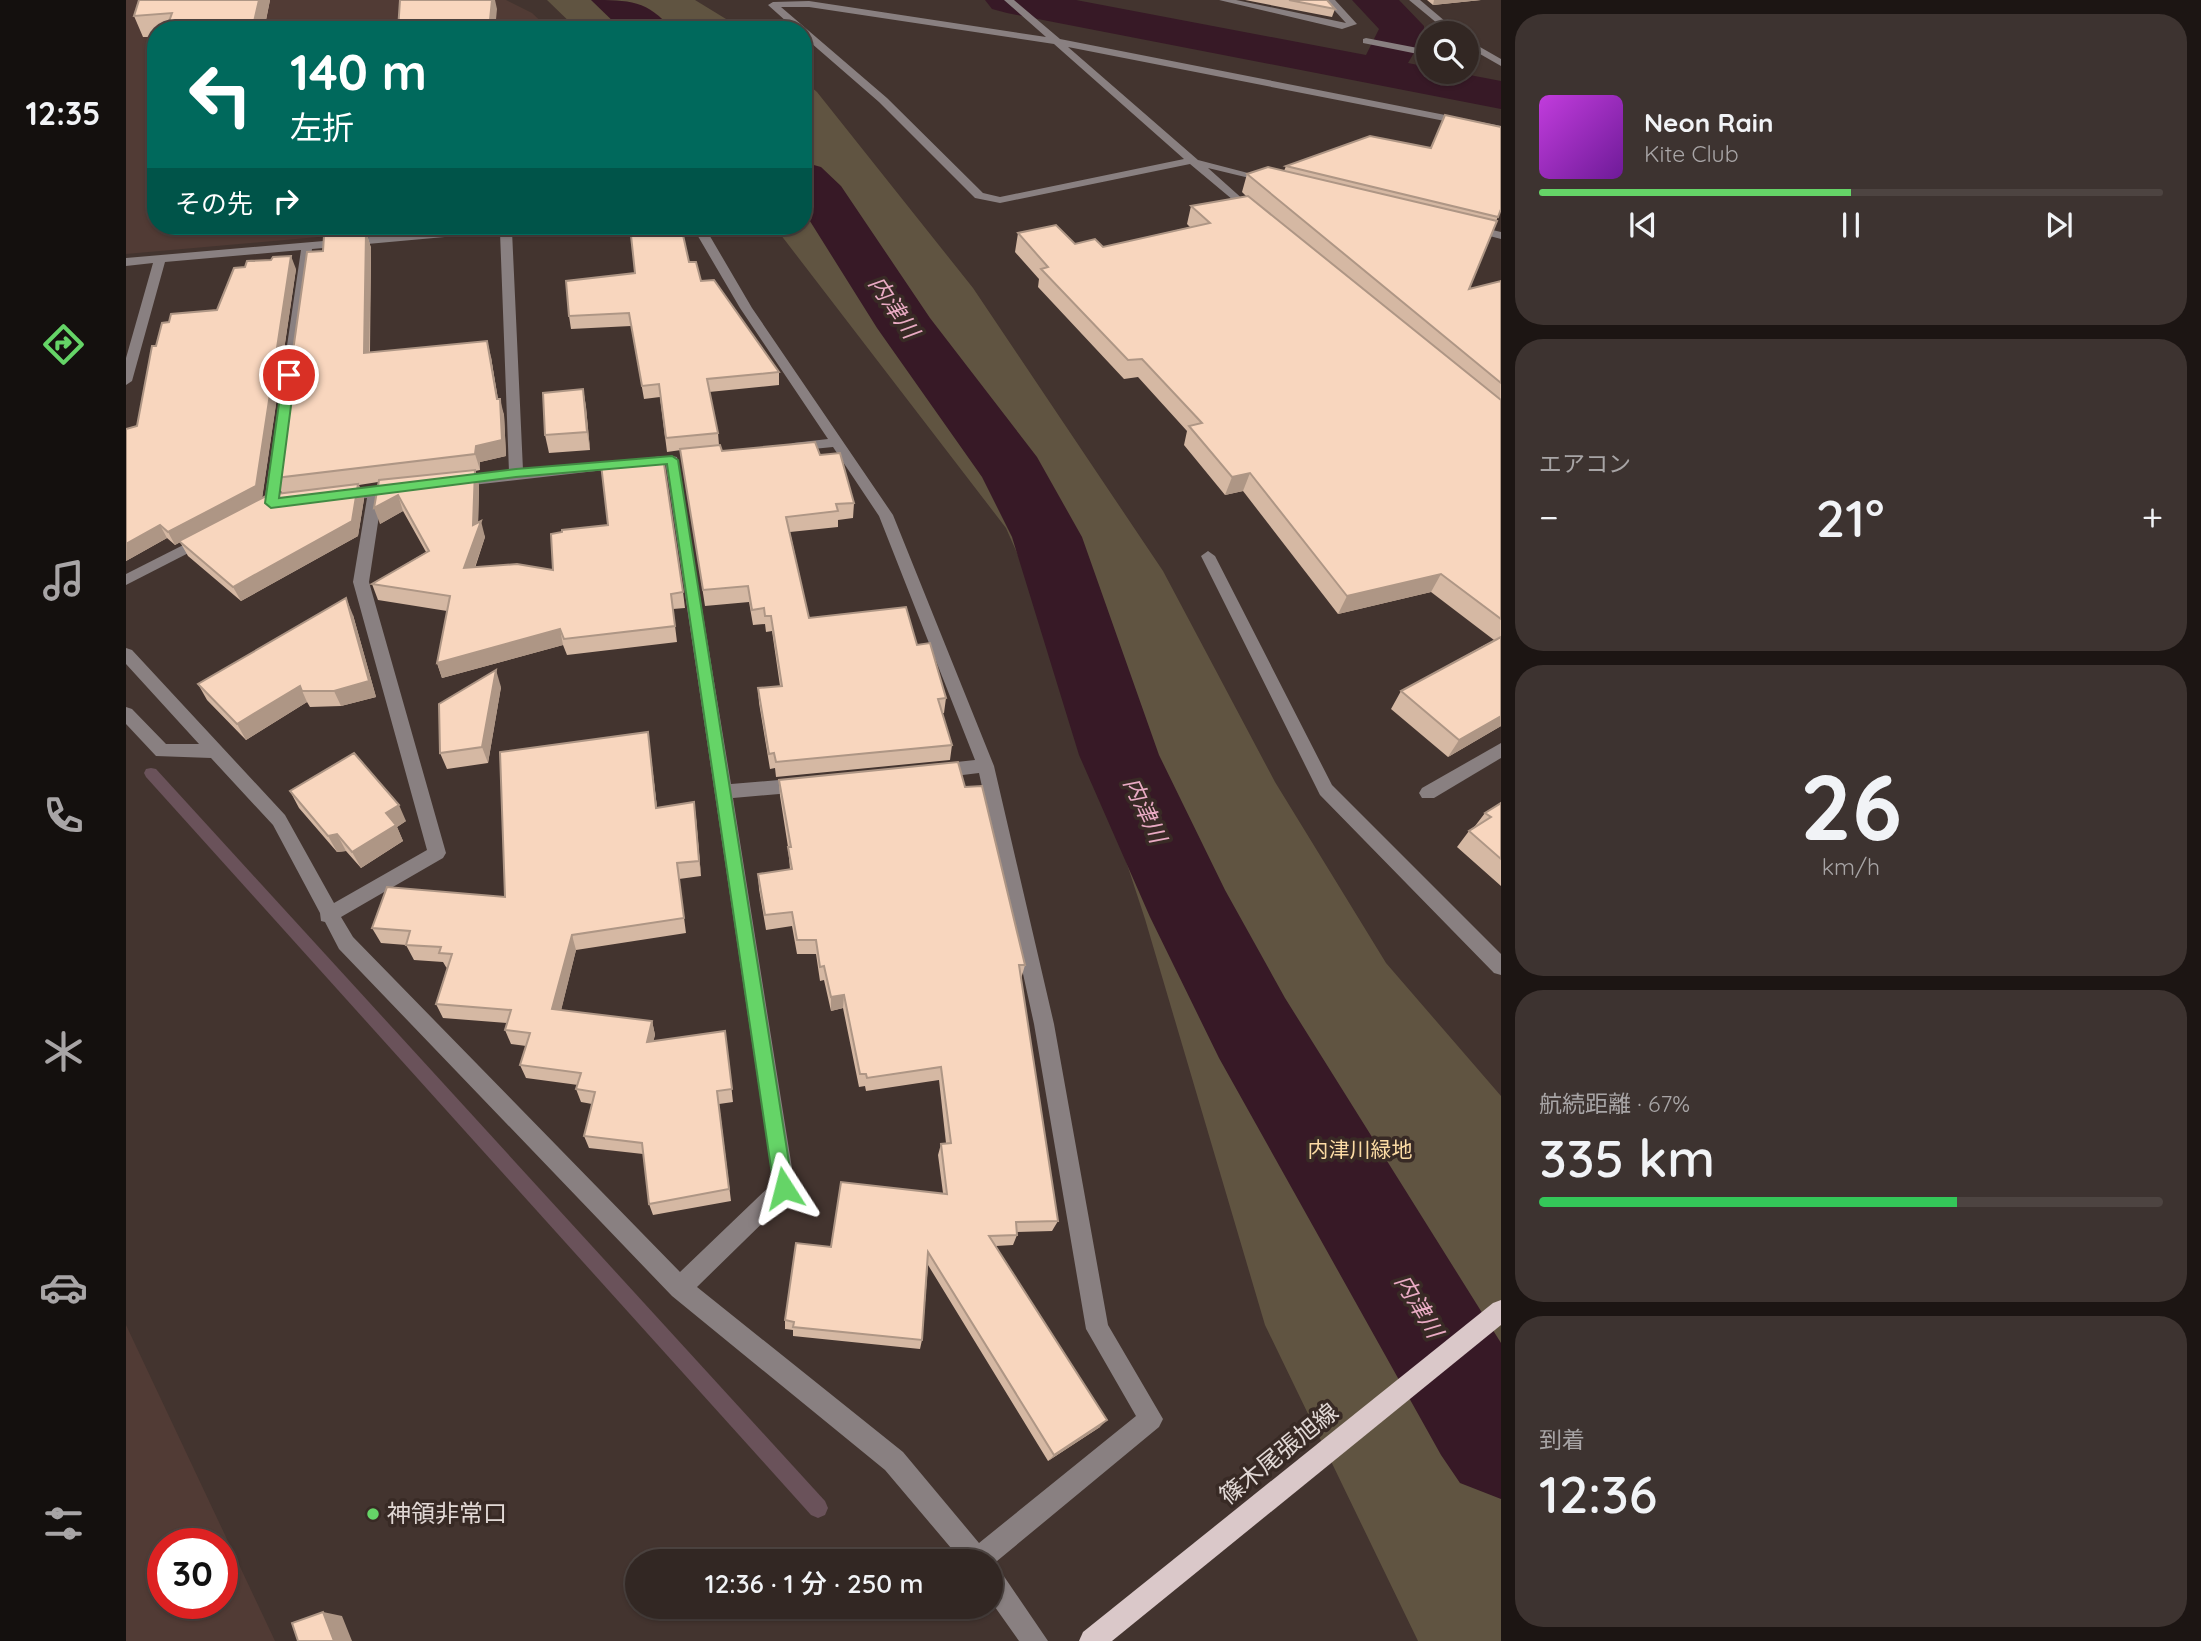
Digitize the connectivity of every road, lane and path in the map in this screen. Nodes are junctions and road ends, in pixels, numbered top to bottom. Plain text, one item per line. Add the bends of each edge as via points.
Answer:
1 (1009, 0) edge
2 (1224, 0) edge
3 (1330, 0) edge
4 (1414, 0) edge
5 (792, 21) edge
6 (1439, 21) edge
7 (812, 39) edge
8 (1366, 41) dead end
9 (1058, 42) junction
10 (1479, 50) edge
11 (1416, 51) edge
12 (1479, 60) edge
13 (1499, 63) edge
14 (1501, 130) edge
15 (1191, 161) junction
16 (1285, 183) edge
17 (1265, 223) edge
18 (1461, 226) edge
19 (429, 235) edge
20 (506, 235) edge
21 (703, 235) edge
22 (1501, 236) edge
23 (307, 246) junction
24 (160, 259) junction
25 (126, 262) edge
26 (126, 381) edge
27 (838, 442) junction
28 (783, 448) edge
29 (516, 473) junction
30 (439, 484) edge
31 (414, 488) edge
32 (375, 493) junction
33 (323, 498) edge
34 (272, 505) edge
35 (211, 535) edge
36 (1208, 556) dead end
37 (126, 580) edge
38 (126, 654) edge
39 (126, 713) edge
40 (1501, 750) edge
41 (217, 751) junction
42 (986, 766) junction
43 (917, 773) edge
44 (819, 783) edge
45 (722, 793) junction
46 (1428, 793) dead end
47 (328, 915) junction
48 (1501, 967) edge
49 (680, 1288) junction
50 (1501, 1311) edge
51 (968, 1549) edge
52 (993, 1549) edge
53 (1003, 1596) edge
54 (1035, 1641) edge
55 (1092, 1641) edge

1 - 9 street
2 - 3 street via 1342,26 1352,24
4 - 6 street
5 - 9 street via 773,5 809,4
7 - 15 street via 883,100 979,196 1000,200
8 - 11 street
9 - 14 street
9 - 15 street
10 - 13 street
12 - 13 street
15 - 16 street
15 - 17 street
18 - 22 street
19 - 23 street
20 - 29 street
21 - 27 street via 746,308
23 - 24 street
23 - 34 street
24 - 25 street
24 - 26 street
27 - 28 street
27 - 42 street via 886,515
29 - 30 street
29 - 45 street via 666,460
31 - 32 street
32 - 33 street
32 - 47 street via 361,582 437,853
35 - 37 street
36 - 48 street via 1326,790
38 - 41 street
39 - 41 street via 162,751
40 - 46 street
41 - 47 street via 279,820
42 - 43 street
42 - 52 street via 1044,1024 1097,1329 1151,1419
44 - 45 street
45 - 49 street via 784,1188
47 - 49 street via 346,943
49 - 51 street via 894,1461
50 - 55 main road, 篠木尾張旭線
53 - 54 street

